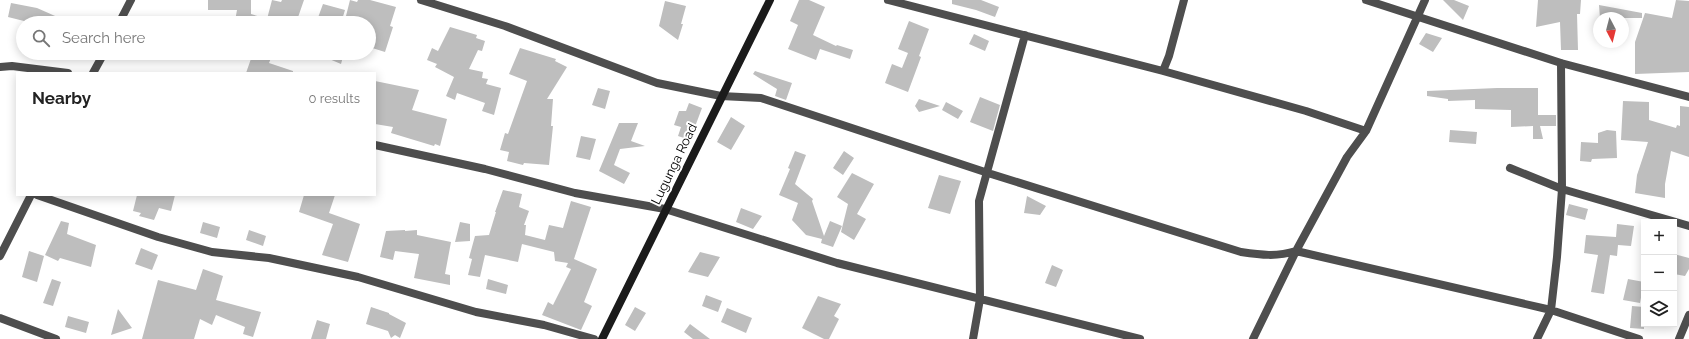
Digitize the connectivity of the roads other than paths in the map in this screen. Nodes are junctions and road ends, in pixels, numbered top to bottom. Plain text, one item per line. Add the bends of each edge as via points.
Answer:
1 (131, 0) edge
2 (421, 0) edge
3 (770, 0) edge
4 (888, 0) edge
5 (1184, 0) edge
6 (1366, 0) edge
7 (1425, 0) edge
8 (123, 16) edge
9 (1418, 16) junction
10 (1025, 35) junction
11 (100, 60) edge
12 (1561, 63) junction
13 (0, 67) edge
14 (1163, 71) junction
15 (60, 72) edge
16 (94, 72) edge
17 (721, 96) junction
18 (1689, 97) edge
19 (1366, 132) junction
20 (376, 145) edge
21 (1510, 168) dead end
22 (988, 173) junction
23 (1562, 189) junction
24 (30, 196) edge
25 (40, 196) edge
26 (665, 209) junction
27 (1689, 226) edge
28 (1296, 251) junction
29 (0, 256) edge
30 (980, 299) junction
31 (1551, 310) junction
32 (1689, 315) edge
33 (0, 318) edge
34 (56, 339) edge
35 (594, 339) edge
36 (602, 339) edge
37 (973, 339) edge
38 (1140, 339) edge
39 (1254, 339) edge
40 (1537, 339) edge
41 (1639, 339) edge
42 (1679, 339) edge

1 - 8 street
2 - 17 street via 506,26 658,83
3 - 17 street, Lugunga Road
4 - 10 street
5 - 14 street
6 - 9 street
7 - 9 street
9 - 12 street
9 - 19 street
10 - 14 street
10 - 22 street
11 - 16 street
12 - 18 street
12 - 23 street
13 - 15 street
14 - 19 street via 1306,111
17 - 22 street via 761,98
17 - 26 street, Lugunga Road
19 - 28 street via 1347,157
20 - 26 street via 485,169 575,193
21 - 23 street
22 - 28 street via 1241,252 1266,256
22 - 30 street via 980,201
23 - 27 street
23 - 31 street
24 - 29 street
25 - 35 street via 158,237 212,252 269,258 358,277 476,312 544,325
26 - 30 street via 837,263
26 - 36 street, Lugunga Road
28 - 31 street
28 - 39 street
30 - 37 street
30 - 38 street
31 - 40 street
31 - 41 street
32 - 42 street
33 - 34 street

